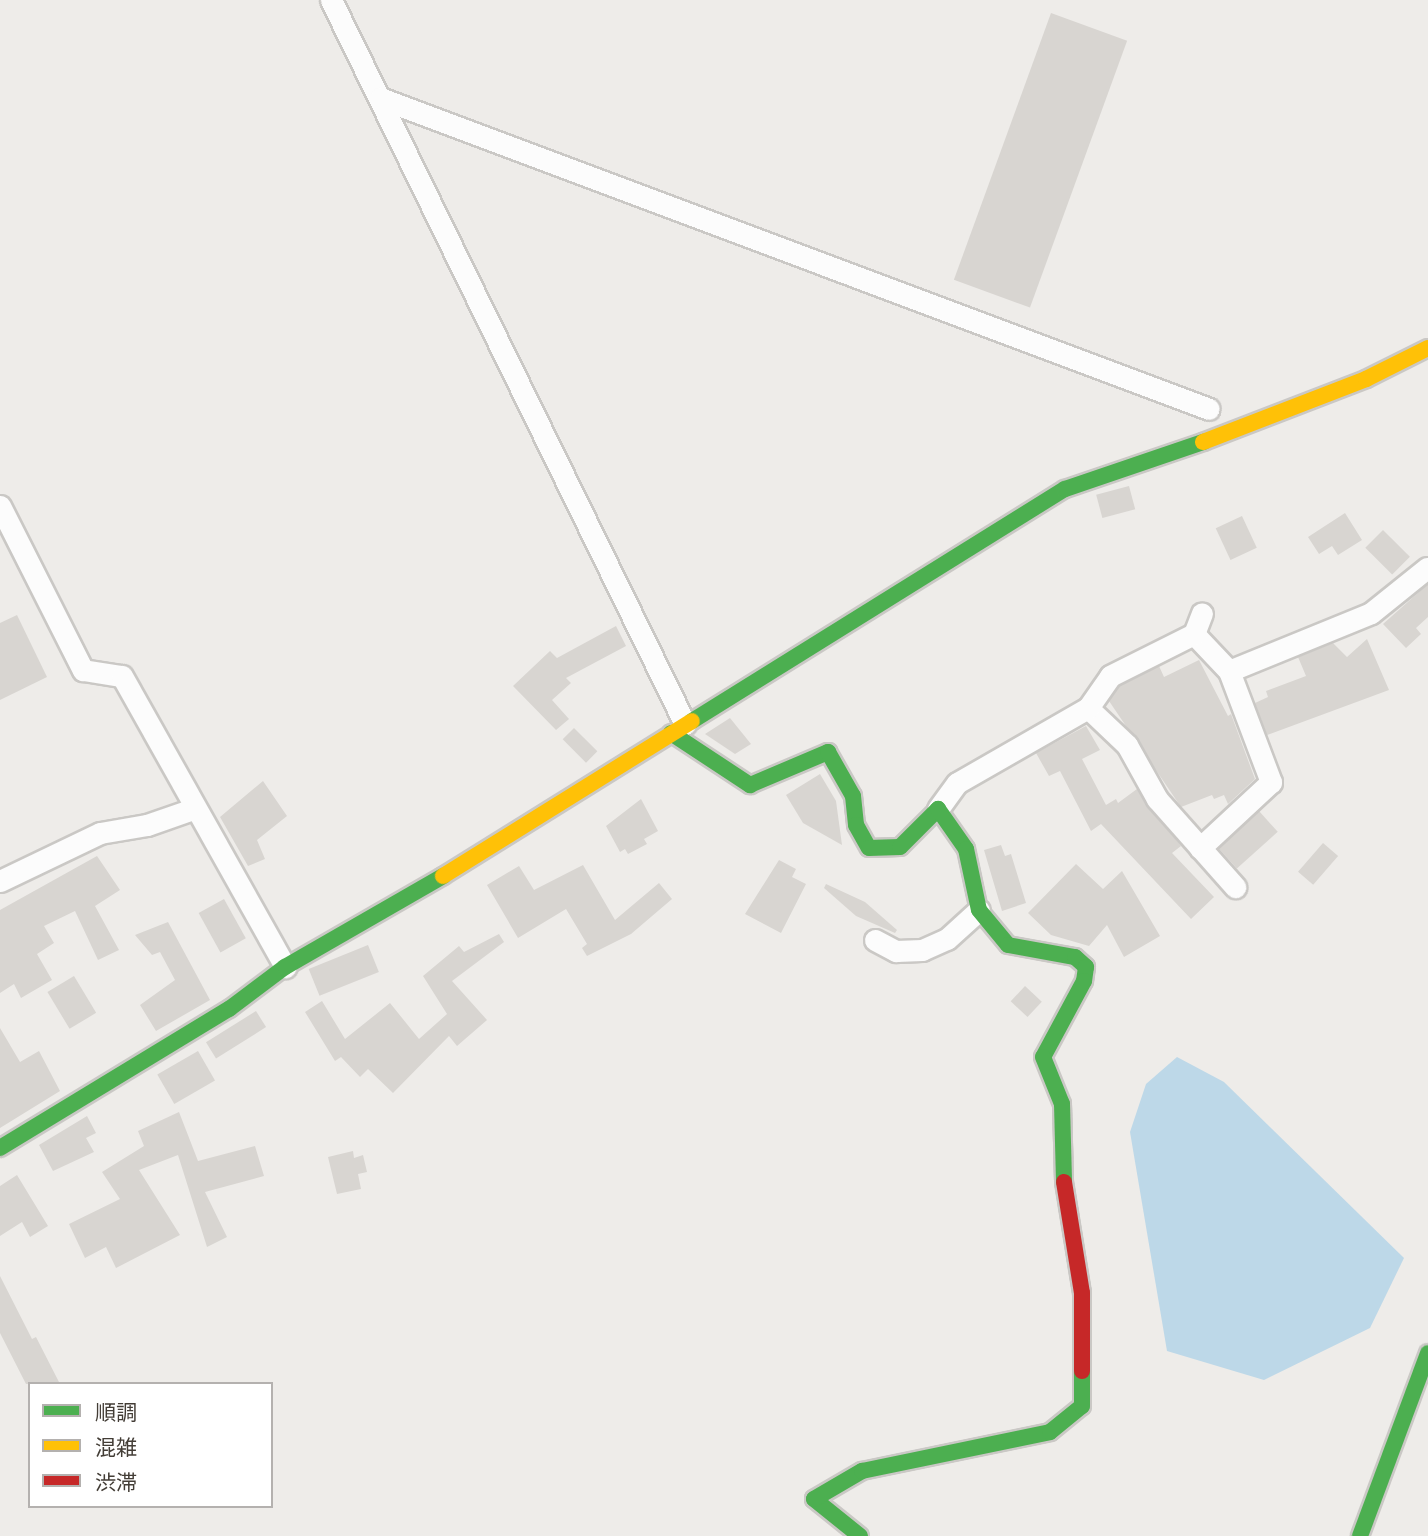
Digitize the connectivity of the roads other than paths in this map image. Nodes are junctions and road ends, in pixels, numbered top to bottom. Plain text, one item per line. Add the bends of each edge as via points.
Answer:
1 (331, 0) edge
2 (380, 98) junction
3 (1428, 348) edge
4 (1209, 409) dead end
5 (0, 506) edge
6 (1428, 568) edge
7 (1202, 612) dead end
8 (1194, 634) junction
9 (1229, 671) junction
10 (1088, 708) junction
11 (678, 729) junction
12 (193, 809) junction
13 (938, 809) junction
14 (1200, 848) junction
15 (0, 881) edge
16 (1235, 887) dead end
17 (979, 910) junction
18 (875, 940) dead end
19 (285, 967) junction
20 (0, 1148) edge
21 (1428, 1353) edge
22 (860, 1536) edge
23 (1360, 1536) edge

1 - 2 street
2 - 4 street
2 - 11 street
3 - 11 street via 1366,379 1065,489
5 - 12 street via 83,670 122,676
6 - 9 street via 1371,612
7 - 8 street
8 - 9 street
8 - 10 street via 1110,676
9 - 14 street via 1270,782
10 - 13 street via 957,783
10 - 14 street via 1127,745 1157,799
11 - 13 street via 750,785 829,743 853,796 856,825 869,848 900,847
11 - 19 street via 450,872
12 - 15 street via 147,825 100,833
12 - 19 street
13 - 17 street via 966,849
14 - 16 street
17 - 18 street via 947,939 922,950 896,951
17 - 22 street via 1008,945 1075,957 1086,967 1084,981 1043,1057 1062,1104 1062,1166 1082,1293 1082,1406 1050,1432 862,1471 814,1499
19 - 20 street via 229,1009
21 - 23 street

